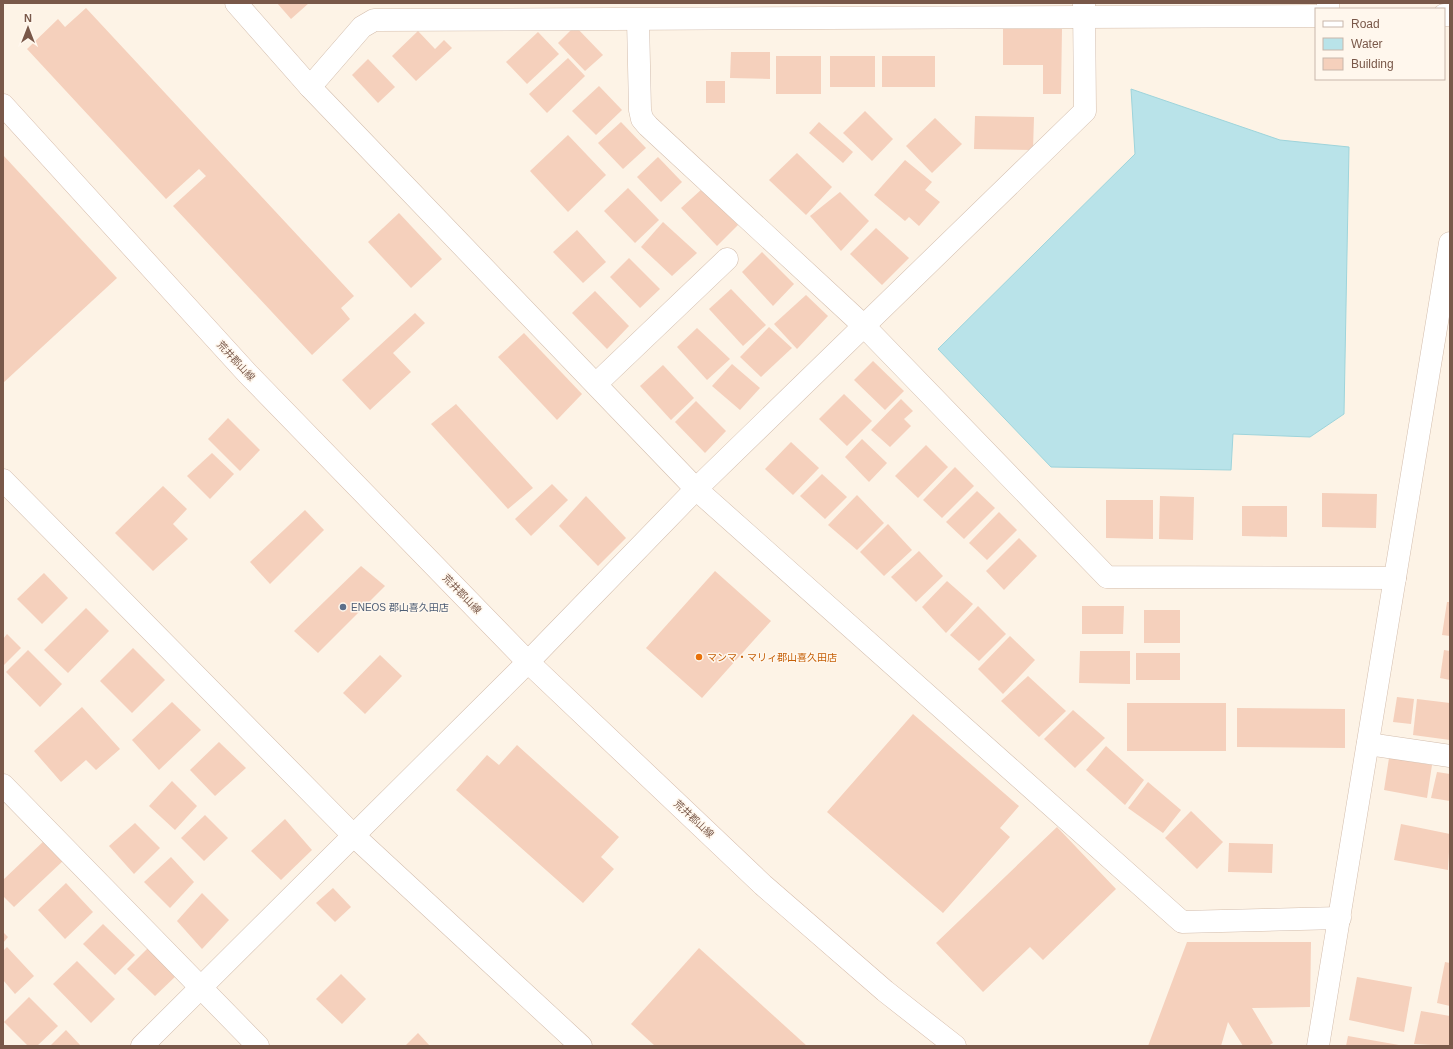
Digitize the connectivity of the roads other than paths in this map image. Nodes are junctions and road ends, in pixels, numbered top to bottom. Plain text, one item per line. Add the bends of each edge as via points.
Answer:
1 (236, 3) edge
2 (1084, 10) edge
3 (1315, 16) edge
4 (638, 20) junction
5 (310, 87) junction
6 (3, 105) edge
7 (1449, 249) edge
8 (727, 259) dead end
9 (864, 326) junction
10 (596, 384) junction
11 (3, 480) edge
12 (696, 490) junction
13 (1396, 578) junction
14 (528, 662) junction
15 (1368, 744) junction
16 (1450, 756) edge
17 (3, 785) edge
18 (353, 835) junction
19 (1340, 918) junction
20 (202, 988) junction
21 (142, 1046) edge
22 (258, 1046) edge
23 (581, 1046) edge
24 (955, 1046) edge
25 (1318, 1046) edge

1 - 5 street
2 - 3 street
2 - 4 street
2 - 9 street via 1085,111
4 - 5 street via 374,20 362,27
4 - 9 street via 638,97 645,123
5 - 10 street
6 - 14 street, 荒井郡山線 via 247,373
7 - 13 street
8 - 10 street
9 - 12 street
9 - 13 street via 1107,577
10 - 12 street
11 - 18 street
12 - 14 street
12 - 19 street via 1182,922
13 - 15 street
14 - 18 street
14 - 24 street, 荒井郡山線 via 763,885 885,991
15 - 16 street
15 - 19 street
17 - 20 street
18 - 20 street
18 - 23 street
19 - 25 street
20 - 21 street
20 - 22 street

